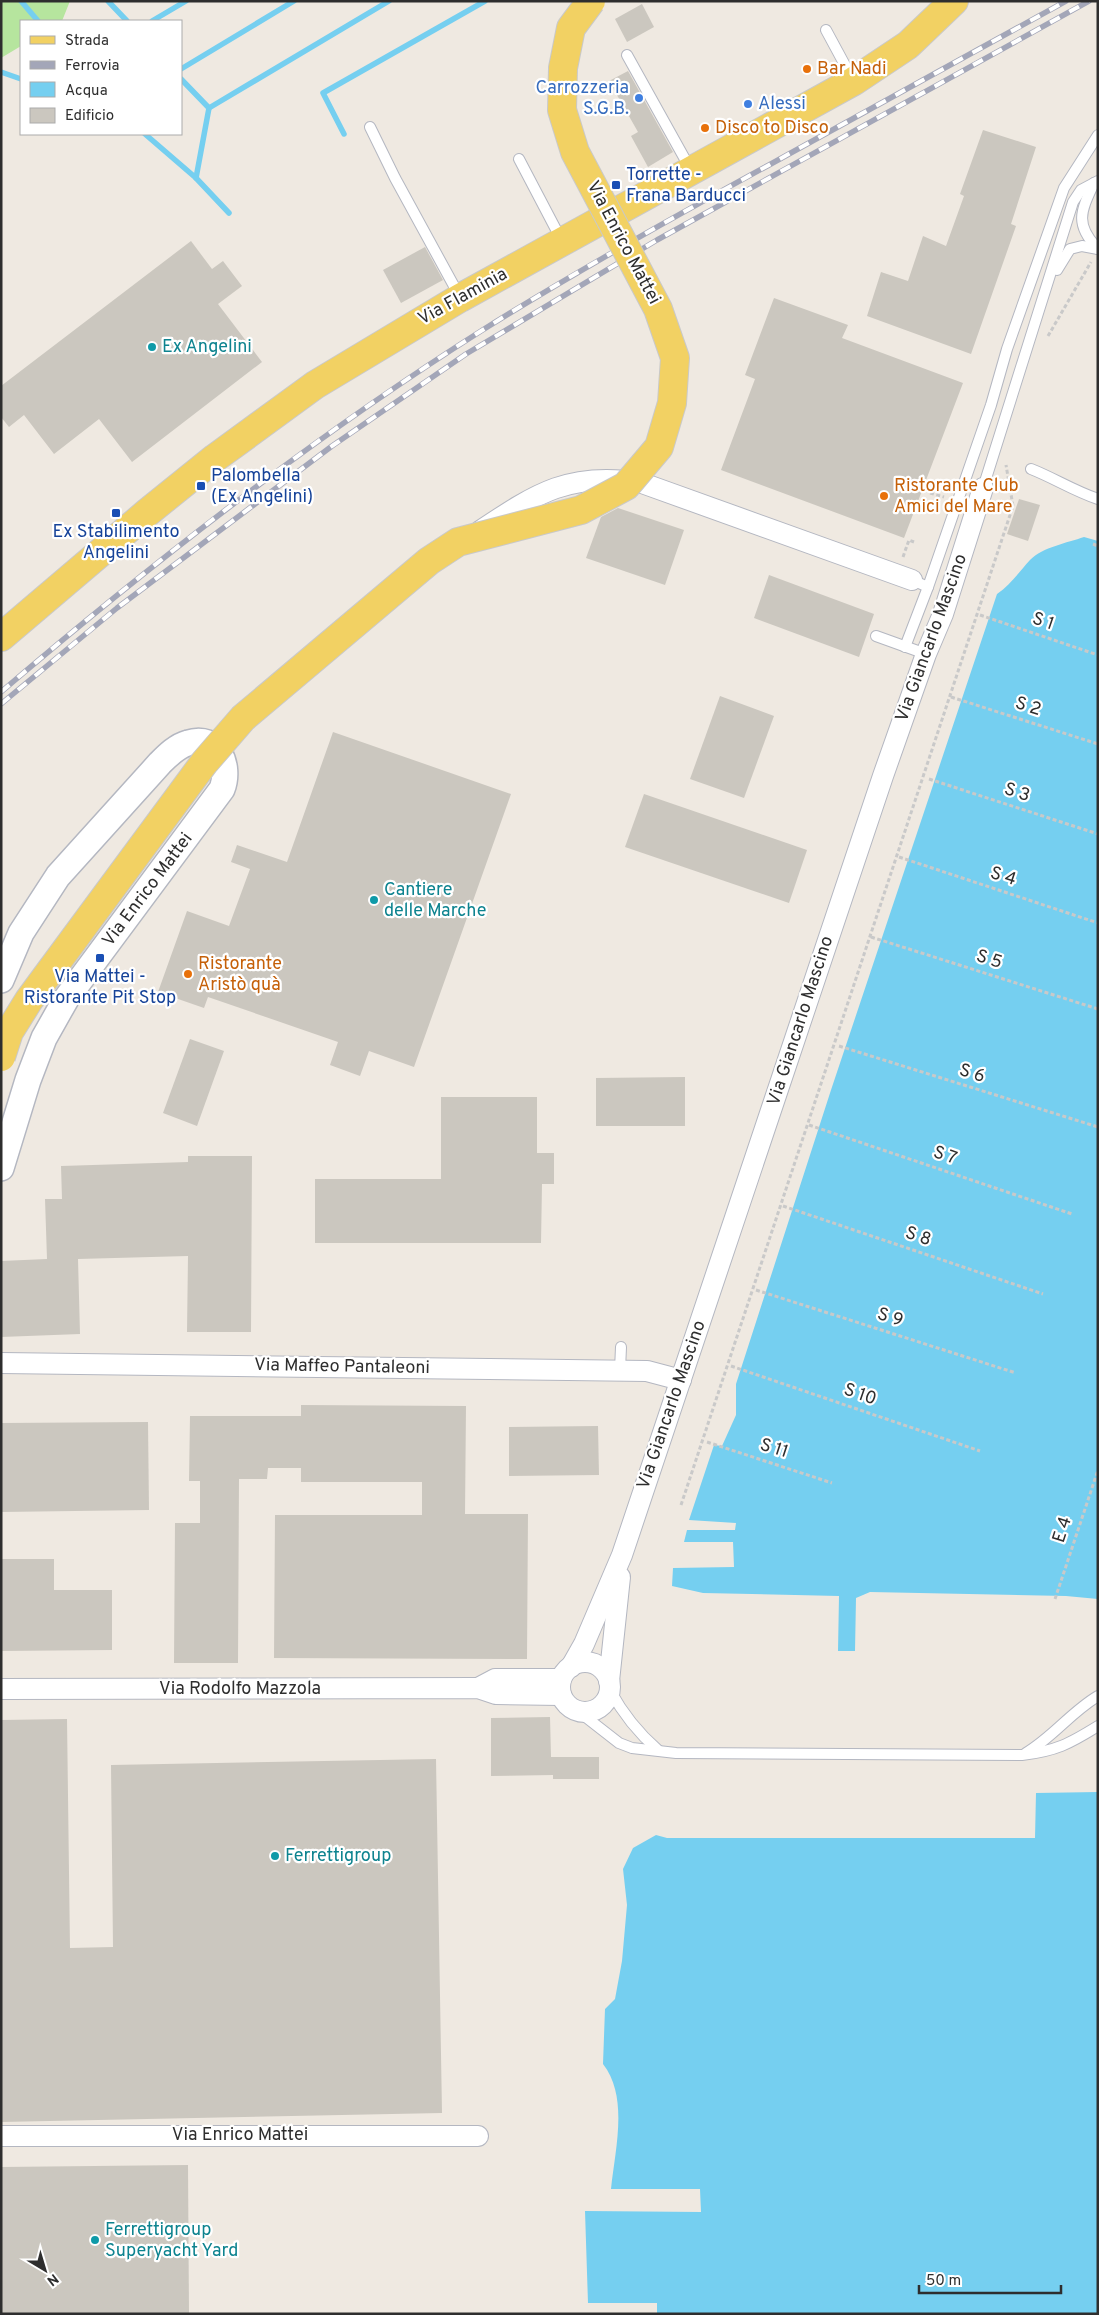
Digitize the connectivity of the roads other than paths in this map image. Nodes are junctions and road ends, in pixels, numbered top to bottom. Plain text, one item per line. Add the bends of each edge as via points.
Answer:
1 (592, 1) edge
2 (954, 1) edge
3 (826, 30) dead end
4 (627, 55) dead end
5 (854, 81) junction
6 (370, 128) dead end
7 (1098, 135) edge
8 (519, 159) dead end
9 (691, 171) junction
10 (1096, 182) edge
11 (562, 242) junction
12 (1096, 252) edge
13 (460, 298) junction
14 (1043, 300) junction
15 (1031, 469) dead end
16 (983, 488) joint
17 (1098, 499) edge
18 (920, 583) junction
19 (876, 636) dead end
20 (1, 637) edge
21 (905, 647) junction
22 (926, 654) junction
23 (216, 749) junction
24 (1, 980) edge
25 (1, 1057) edge
26 (1, 1168) edge
27 (621, 1347) dead end
28 (1, 1363) edge
29 (620, 1370) junction
30 (681, 1380) junction
31 (622, 1556) junction
32 (565, 1680) junction
33 (610, 1685) junction
34 (1, 1689) edge
35 (1098, 1696) edge
36 (578, 1711) junction
37 (1098, 1726) edge
38 (658, 1750) junction
39 (1022, 1755) junction
40 (1, 2136) edge
41 (478, 2136) dead end

1 - 25 main road, Via Enrico Mattei, bridge via 571,28 563,68 562,110 574,152 658,309 675,358 672,403 659,447 626,486 581,510 458,542 429,561 243,718 204,763 29,1000 9,1032
2 - 5 main road, Via Flaminia via 908,45
3 - 5 lane
4 - 9 lane
5 - 9 main road, Via Flaminia
6 - 13 lane
7 - 18 lane via 1064,188 1007,349 991,405
8 - 11 lane
9 - 11 main road, Via Flaminia
10 - 12 lane via 1084,204 1081,221
10 - 14 lane via 1082,190 1073,202
11 - 13 main road, Via Flaminia
12 - 14 lane via 1082,246 1070,249
13 - 20 main road, Via Flaminia via 286,404 132,525
14 - 16 lane
15 - 17 lane via 1076,492
16 - 22 street, Via Giancarlo Mascino via 949,596
18 - 21 lane
18 - 23 street via 642,483 586,479 538,496 479,532
19 - 21 lane
21 - 22 lane
22 - 30 street, Via Giancarlo Mascino
23 - 24 street via 199,741 188,742 160,763 58,876 21,933
23 - 26 street, Via Enrico Mattei via 227,777 222,789 66,999 44,1038
27 - 29 lane
28 - 29 street, Via Maffeo Pantaleoni
29 - 30 street, Via Maffeo Pantaleoni via 648,1371
30 - 31 street, Via Giancarlo Mascino
31 - 32 street, Via Giancarlo Mascino
31 - 33 street, Via Giancarlo Mascino
32 - 33 street via 580,1663 589,1662 605,1672
32 - 34 street, Via Rodolfo Mazzola via 495,1679 478,1688
32 - 36 street via 568,1705
33 - 36 street via 606,1700 599,1708 589,1712
33 - 38 lane via 625,1717
35 - 39 lane via 1042,1744
36 - 38 lane via 619,1743 632,1748
37 - 39 lane via 1064,1747
38 - 39 lane via 686,1753
40 - 41 street, Via Enrico Mattei

